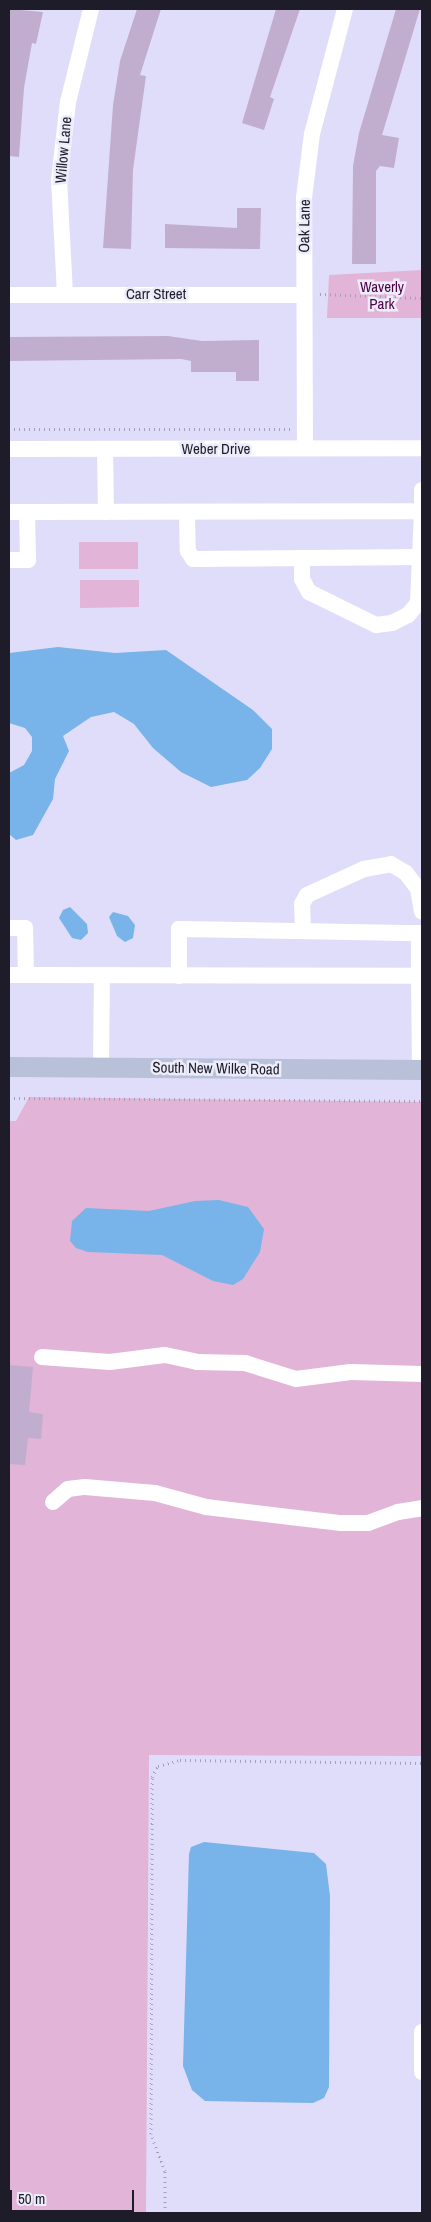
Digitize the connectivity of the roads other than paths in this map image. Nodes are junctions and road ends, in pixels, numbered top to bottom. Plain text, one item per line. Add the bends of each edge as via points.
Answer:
1 (91, 9) edge
2 (345, 9) edge
3 (64, 294) junction
4 (9, 295) edge
5 (303, 295) junction
6 (305, 448) junction
7 (422, 448) edge
8 (9, 449) edge
9 (105, 449) junction
10 (422, 490) edge
11 (422, 511) edge
12 (9, 512) edge
13 (27, 512) junction
14 (106, 512) junction
15 (188, 512) junction
16 (421, 557) junction
17 (302, 558) junction
18 (9, 560) edge
19 (422, 912) edge
20 (9, 928) edge
21 (303, 931) junction
22 (419, 933) junction
23 (9, 975) edge
24 (26, 975) junction
25 (102, 976) junction
26 (179, 976) junction
27 (419, 976) junction
28 (9, 1067) edge
29 (101, 1067) junction
30 (421, 1070) edge
31 (42, 1357) dead end
32 (422, 1374) edge
33 (53, 1502) dead end
34 (422, 1508) edge
35 (422, 2032) edge
36 (422, 2072) edge

1 - 3 street, Willow Lane via 68,102 59,180
2 - 5 street, Oak Lane via 312,134 304,198
3 - 4 street, Carr Street
3 - 5 street, Carr Street
5 - 6 street, Oak Lane via 302,429
6 - 7 street, Weber Drive
6 - 9 street, Weber Drive
8 - 9 street, Weber Drive
9 - 14 street
10 - 11 street
11 - 15 street
11 - 16 street
12 - 13 street
13 - 14 street
13 - 18 street via 28,560
14 - 15 street
15 - 17 street via 188,551 193,559
16 - 17 street
16 - 17 street via 418,604 408,615 376,625 309,592 302,579
19 - 21 street via 418,889 406,873 391,864 364,869 306,895 302,904
19 - 22 street
20 - 24 street via 25,928
21 - 22 street
21 - 26 street via 179,929
22 - 27 street
23 - 24 street
24 - 25 street
25 - 26 street
25 - 29 street
26 - 27 street
27 - 30 street
28 - 29 main road, South New Wilke Road
29 - 30 main road, South New Wilke Road
31 - 32 street via 110,1362 165,1355 197,1362 237,1362 296,1379 351,1372
33 - 34 street via 74,1488 108,1494 155,1494 206,1507 348,1523 368,1523
35 - 36 street

